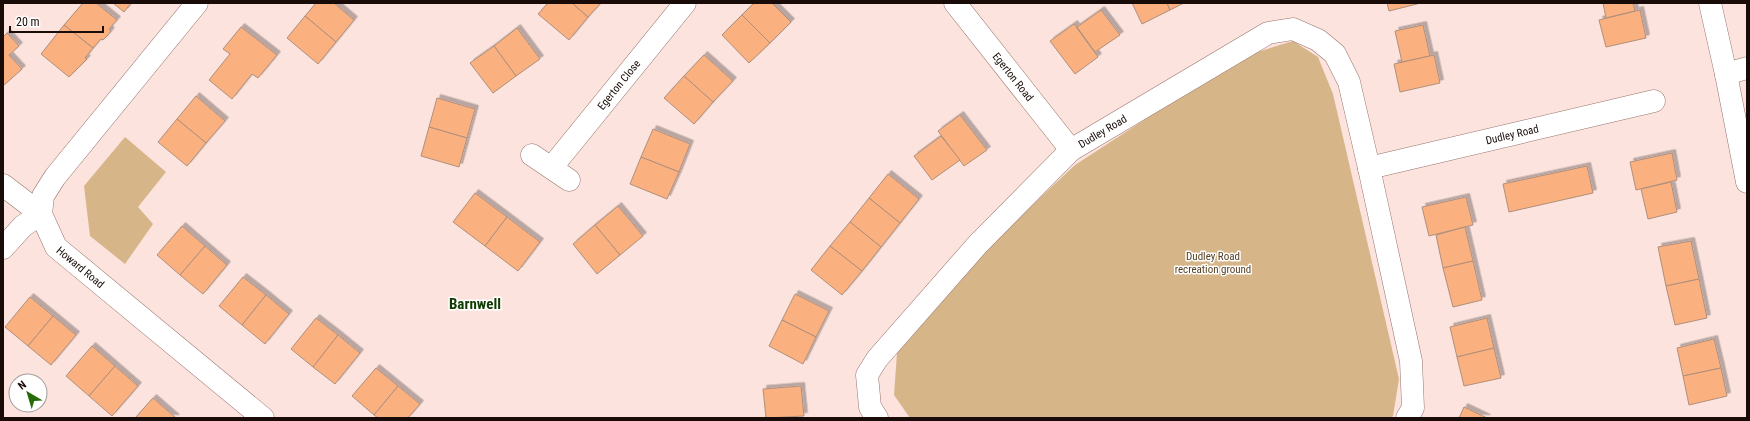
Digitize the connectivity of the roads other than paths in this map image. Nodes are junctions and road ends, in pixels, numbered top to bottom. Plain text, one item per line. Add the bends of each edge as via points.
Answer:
1 (197, 3) edge
2 (685, 3) edge
3 (955, 3) edge
4 (1710, 3) edge
5 (1747, 68) edge
6 (1726, 74) junction
7 (1654, 101) dead end
8 (1071, 150) junction
9 (532, 155) dead end
10 (552, 167) junction
11 (1369, 168) junction
12 (569, 180) dead end
13 (1747, 182) edge
14 (3, 185) edge
15 (41, 214) junction
16 (3, 248) edge
17 (263, 418) edge
18 (877, 418) edge
19 (1407, 418) edge

1 - 15 street via 55,177 43,196
2 - 10 street, Egerton Close
3 - 8 street, Egerton Road
4 - 6 street
5 - 6 street
6 - 13 street
7 - 11 street, Dudley Road
8 - 11 street, Dudley Road via 1268,33 1293,29 1318,40 1335,54 1349,82
8 - 18 street, Dudley Road via 978,244 877,359 866,375 870,407
9 - 10 street
10 - 12 street
11 - 19 street, Dudley Road via 1411,361 1413,408
14 - 15 street
15 - 16 street via 23,226
15 - 17 street, Howard Road via 56,247

